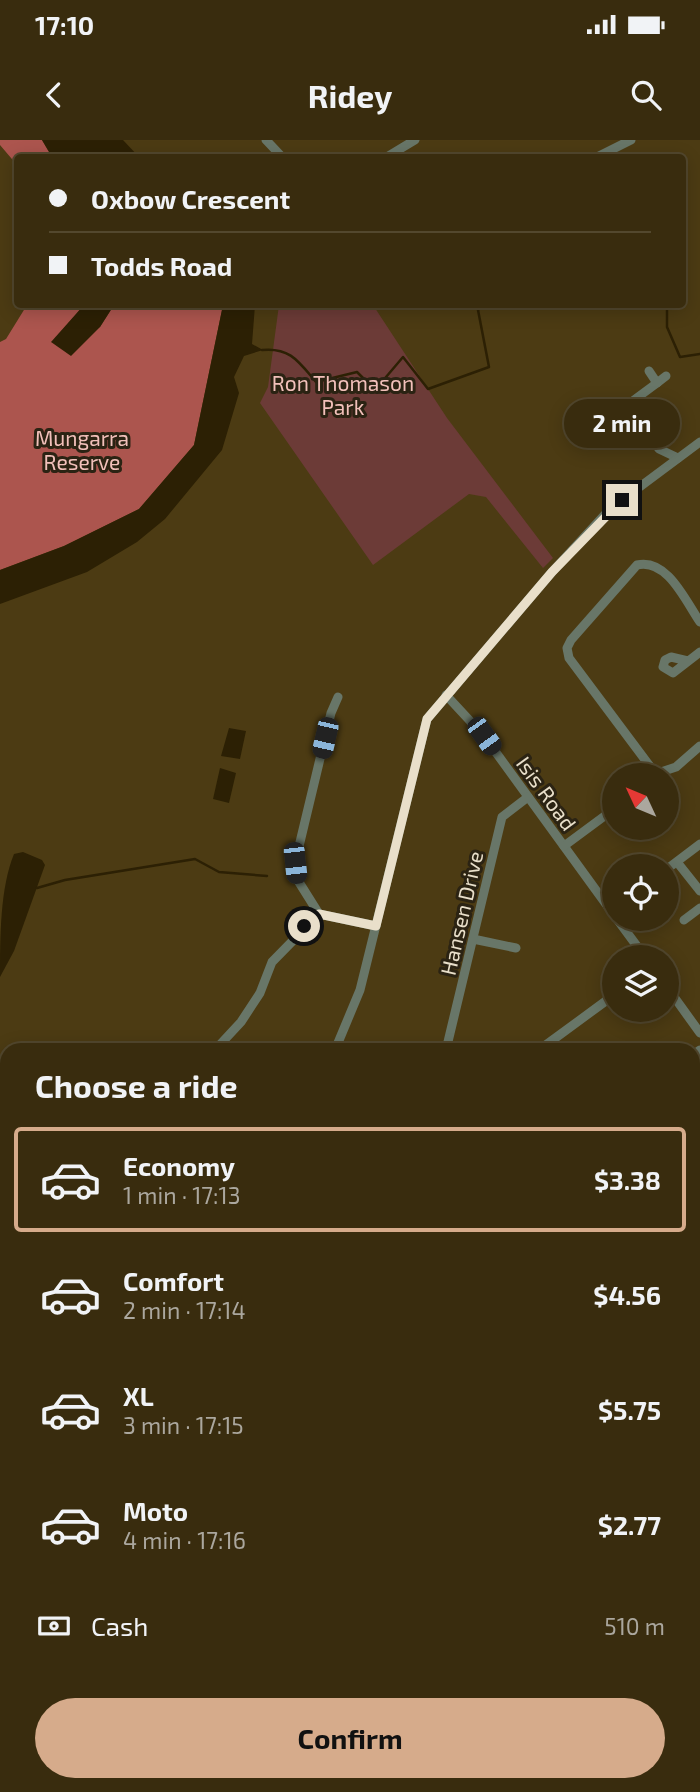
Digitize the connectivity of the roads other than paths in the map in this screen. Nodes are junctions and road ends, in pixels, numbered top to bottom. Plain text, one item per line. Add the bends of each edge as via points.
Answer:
1 (266, 140) edge
2 (415, 140) edge
3 (631, 140) edge
4 (279, 154) edge
5 (392, 154) edge
6 (603, 154) edge
7 (649, 371) dead end
8 (666, 376) dead end
9 (657, 383) junction
10 (700, 442) edge
11 (659, 449) junction
12 (678, 458) junction
13 (663, 470) junction
14 (700, 622) edge
15 (700, 652) edge
16 (688, 661) dead end
17 (446, 695) junction
18 (338, 697) dead end
19 (700, 746) edge
20 (645, 763) edge
21 (679, 764) edge
22 (528, 797) junction
23 (602, 818) edge
24 (700, 844) edge
25 (564, 846) junction
26 (679, 860) edge
27 (679, 865) edge
28 (700, 891) edge
29 (602, 897) edge
30 (700, 908) edge
31 (319, 914) junction
32 (684, 920) dead end
33 (376, 926) junction
34 (473, 939) junction
35 (516, 948) dead end
36 (602, 1004) edge
37 (679, 1004) edge
38 (700, 1033) edge
39 (222, 1043) edge
40 (338, 1043) edge
41 (448, 1043) edge
42 (549, 1043) edge

1 - 4 street
2 - 5 street
3 - 6 street
7 - 9 street
8 - 9 street
9 - 11 street via 634,400 632,410
10 - 12 street
11 - 12 street
11 - 13 street
12 - 13 street
13 - 17 street via 610,509
14 - 20 street via 661,566 649,562 637,565 570,640 569,657
15 - 16 street
17 - 22 street, Isis Road via 484,736
17 - 33 street via 423,729
18 - 31 street via 295,863 297,879
19 - 21 street
22 - 25 street, Isis Road
22 - 34 street, Hansen Drive via 502,817
23 - 25 street
24 - 26 street
25 - 29 street, Isis Road
27 - 28 street
30 - 32 street
31 - 33 street
31 - 39 street via 272,962 260,993
33 - 40 street via 352,1013
34 - 35 street
34 - 41 street, Hansen Drive
36 - 42 street
37 - 38 street

